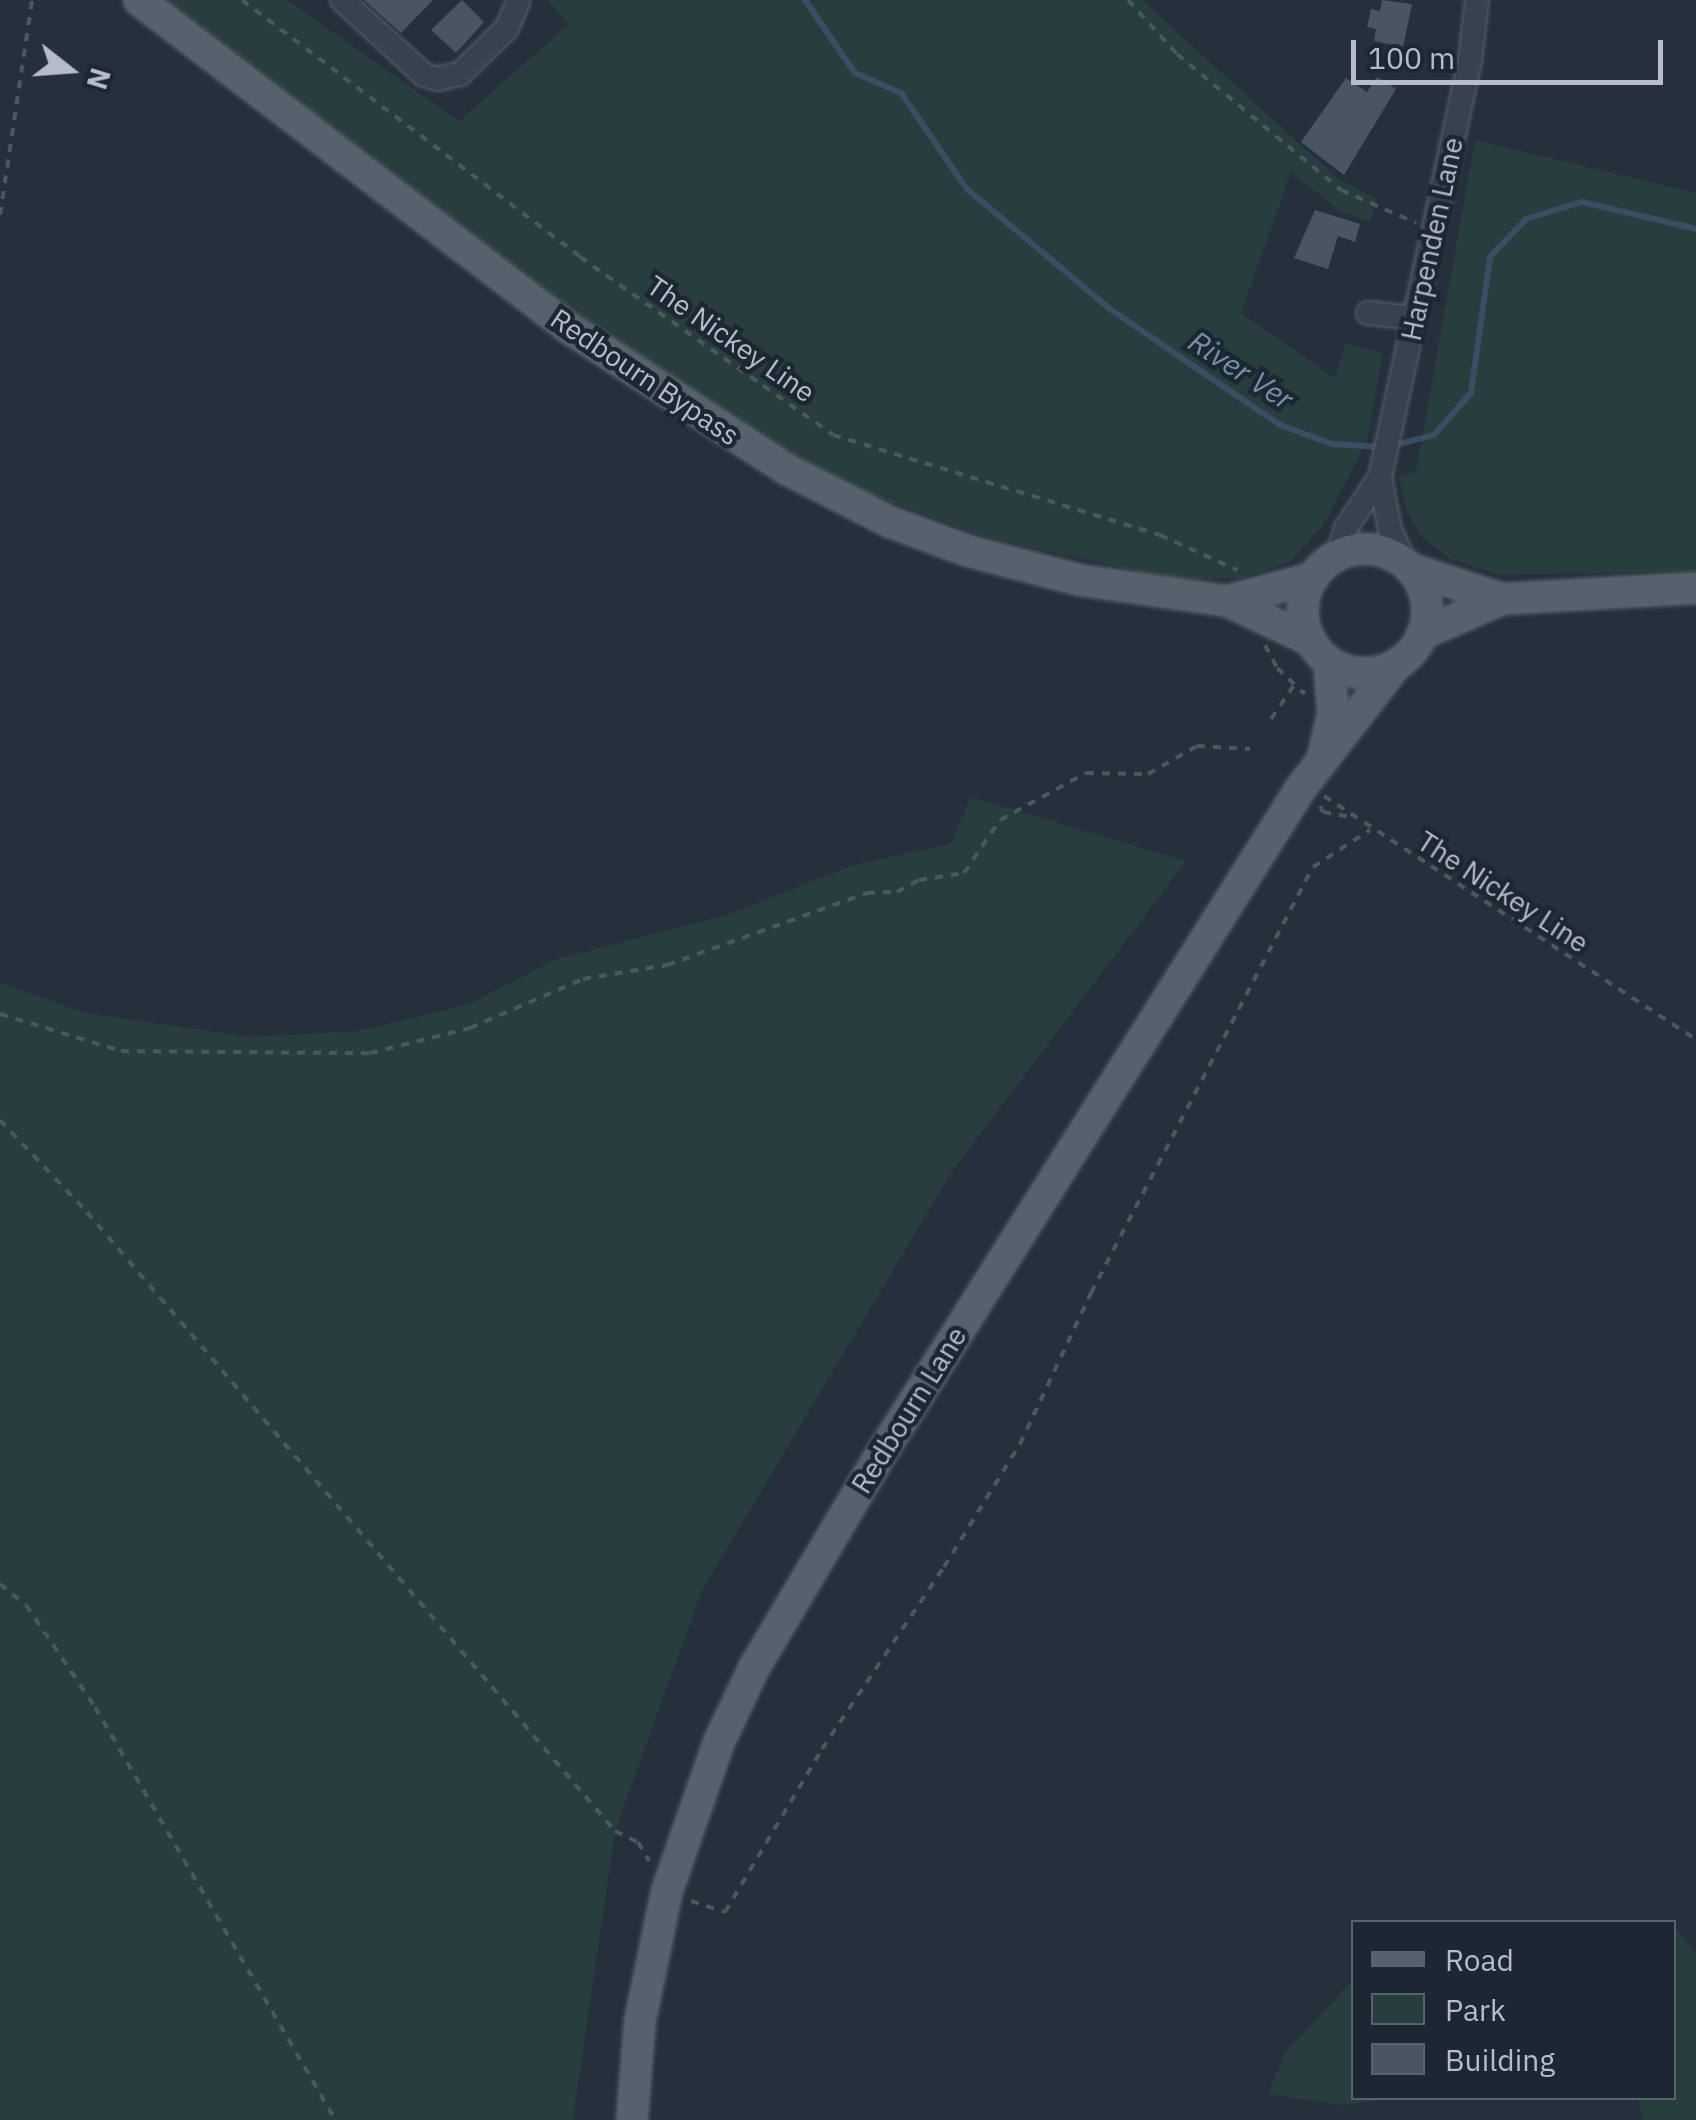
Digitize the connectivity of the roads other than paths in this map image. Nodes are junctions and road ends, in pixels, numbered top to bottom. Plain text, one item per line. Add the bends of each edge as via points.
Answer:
1 (139, 0) edge
2 (342, 0) edge
3 (520, 0) edge
4 (1477, 0) edge
5 (1368, 313) dead end
6 (1415, 318) junction
7 (1382, 466) junction
8 (1338, 555) junction
9 (1408, 566) junction
10 (1312, 578) junction
11 (1696, 588) edge
12 (1502, 598) junction
13 (1227, 601) junction
14 (1422, 634) junction
15 (1320, 651) junction
16 (1397, 664) junction
17 (1323, 756) junction
18 (632, 2120) edge

1 - 13 main road, Redbourn Bypass via 568,328 786,469 890,522 968,551 1078,580
2 - 3 street via 424,75 449,79 507,28
4 - 6 street, Harpenden Lane
5 - 6 street
6 - 7 street, Harpenden Lane
7 - 8 street, Harpenden Lane
7 - 9 street, Harpenden Lane via 1390,530
8 - 9 main road via 1366,549
8 - 10 main road
9 - 12 main road
9 - 14 main road via 1427,606
10 - 13 main road, Redbourn Bypass
10 - 15 main road via 1303,609
11 - 12 main road
12 - 14 main road
13 - 15 main road, Redbourn Bypass
14 - 16 main road
15 - 16 main road via 1366,673
15 - 17 main road, Redbourn Lane via 1333,714
16 - 17 main road, Redbourn Lane via 1382,692
17 - 18 main road, Redbourn Lane via 800,1586 720,1742 667,1892 640,2021

